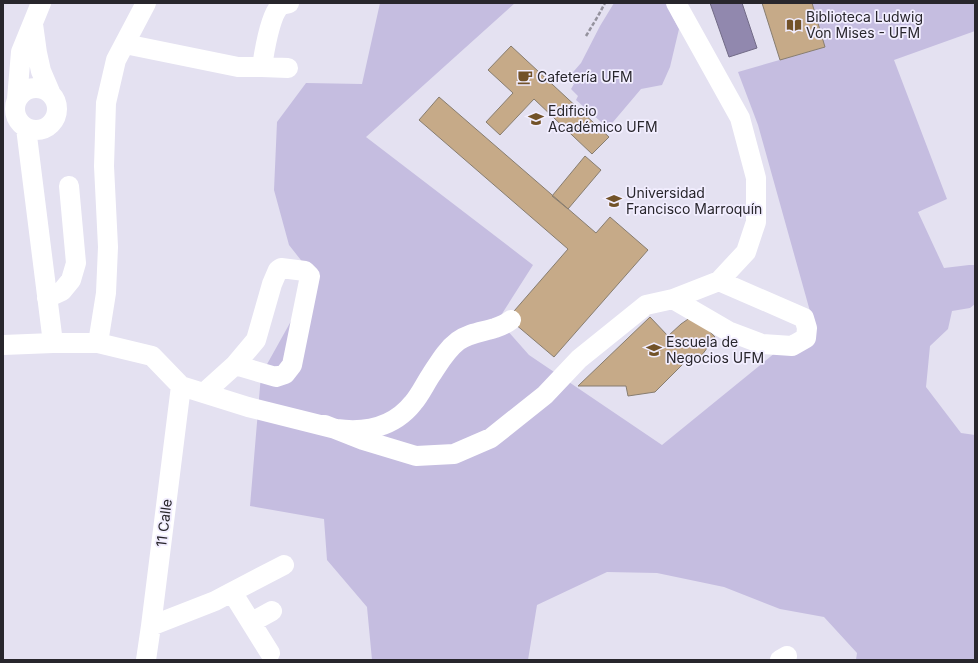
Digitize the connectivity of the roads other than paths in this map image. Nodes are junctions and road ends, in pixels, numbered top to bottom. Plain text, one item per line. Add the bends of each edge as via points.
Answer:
1 (41, 3) edge
2 (146, 3) edge
3 (289, 3) edge
4 (676, 3) edge
5 (33, 24) junction
6 (124, 44) junction
7 (262, 67) junction
8 (288, 68) dead end
9 (50, 92) junction
10 (17, 99) junction
11 (33, 129) junction
12 (70, 186) dead end
13 (719, 281) junction
14 (47, 298) junction
15 (673, 299) junction
16 (511, 320) dead end
17 (53, 343) junction
18 (98, 343) junction
19 (3, 346) edge
20 (235, 365) junction
21 (181, 386) junction
22 (204, 393) junction
23 (325, 425) junction
24 (284, 565) dead end
25 (232, 592) junction
26 (272, 611) dead end
27 (252, 622) junction
28 (151, 626) junction
29 (270, 653) dead end
30 (146, 660) edge

1 - 5 street
2 - 6 street
3 - 7 street via 281,6 273,16
4 - 13 street via 740,118 756,178 756,222 746,252
5 - 9 street via 41,71
5 - 10 street via 21,52
6 - 7 street via 238,66
6 - 18 street via 116,60 106,103 104,166 108,247 106,293
7 - 8 street
9 - 10 street via 33,88 26,90
9 - 11 street via 56,101 58,112 54,122 50,126
10 - 11 street via 17,119 21,124
11 - 14 street via 31,171
12 - 14 street via 76,263 71,280 62,292
13 - 15 street
13 - 15 street via 804,318 806,338 792,346 762,344 728,331
14 - 17 street
15 - 23 street via 646,305 579,359 545,395 491,438 454,454 416,456
16 - 23 street via 495,328 465,336 458,341 442,358 414,402 390,422 358,431
17 - 18 street
17 - 19 street
18 - 21 street via 152,356
20 - 20 street via 276,377 285,374 292,365 310,276 308,274 281,268 278,270 256,340
20 - 22 street
21 - 22 street
21 - 28 street, 11 Calle
22 - 23 street via 248,407
24 - 25 street
25 - 27 street
25 - 28 street via 216,601
26 - 27 street
27 - 29 street
28 - 30 street, 11 Calle

